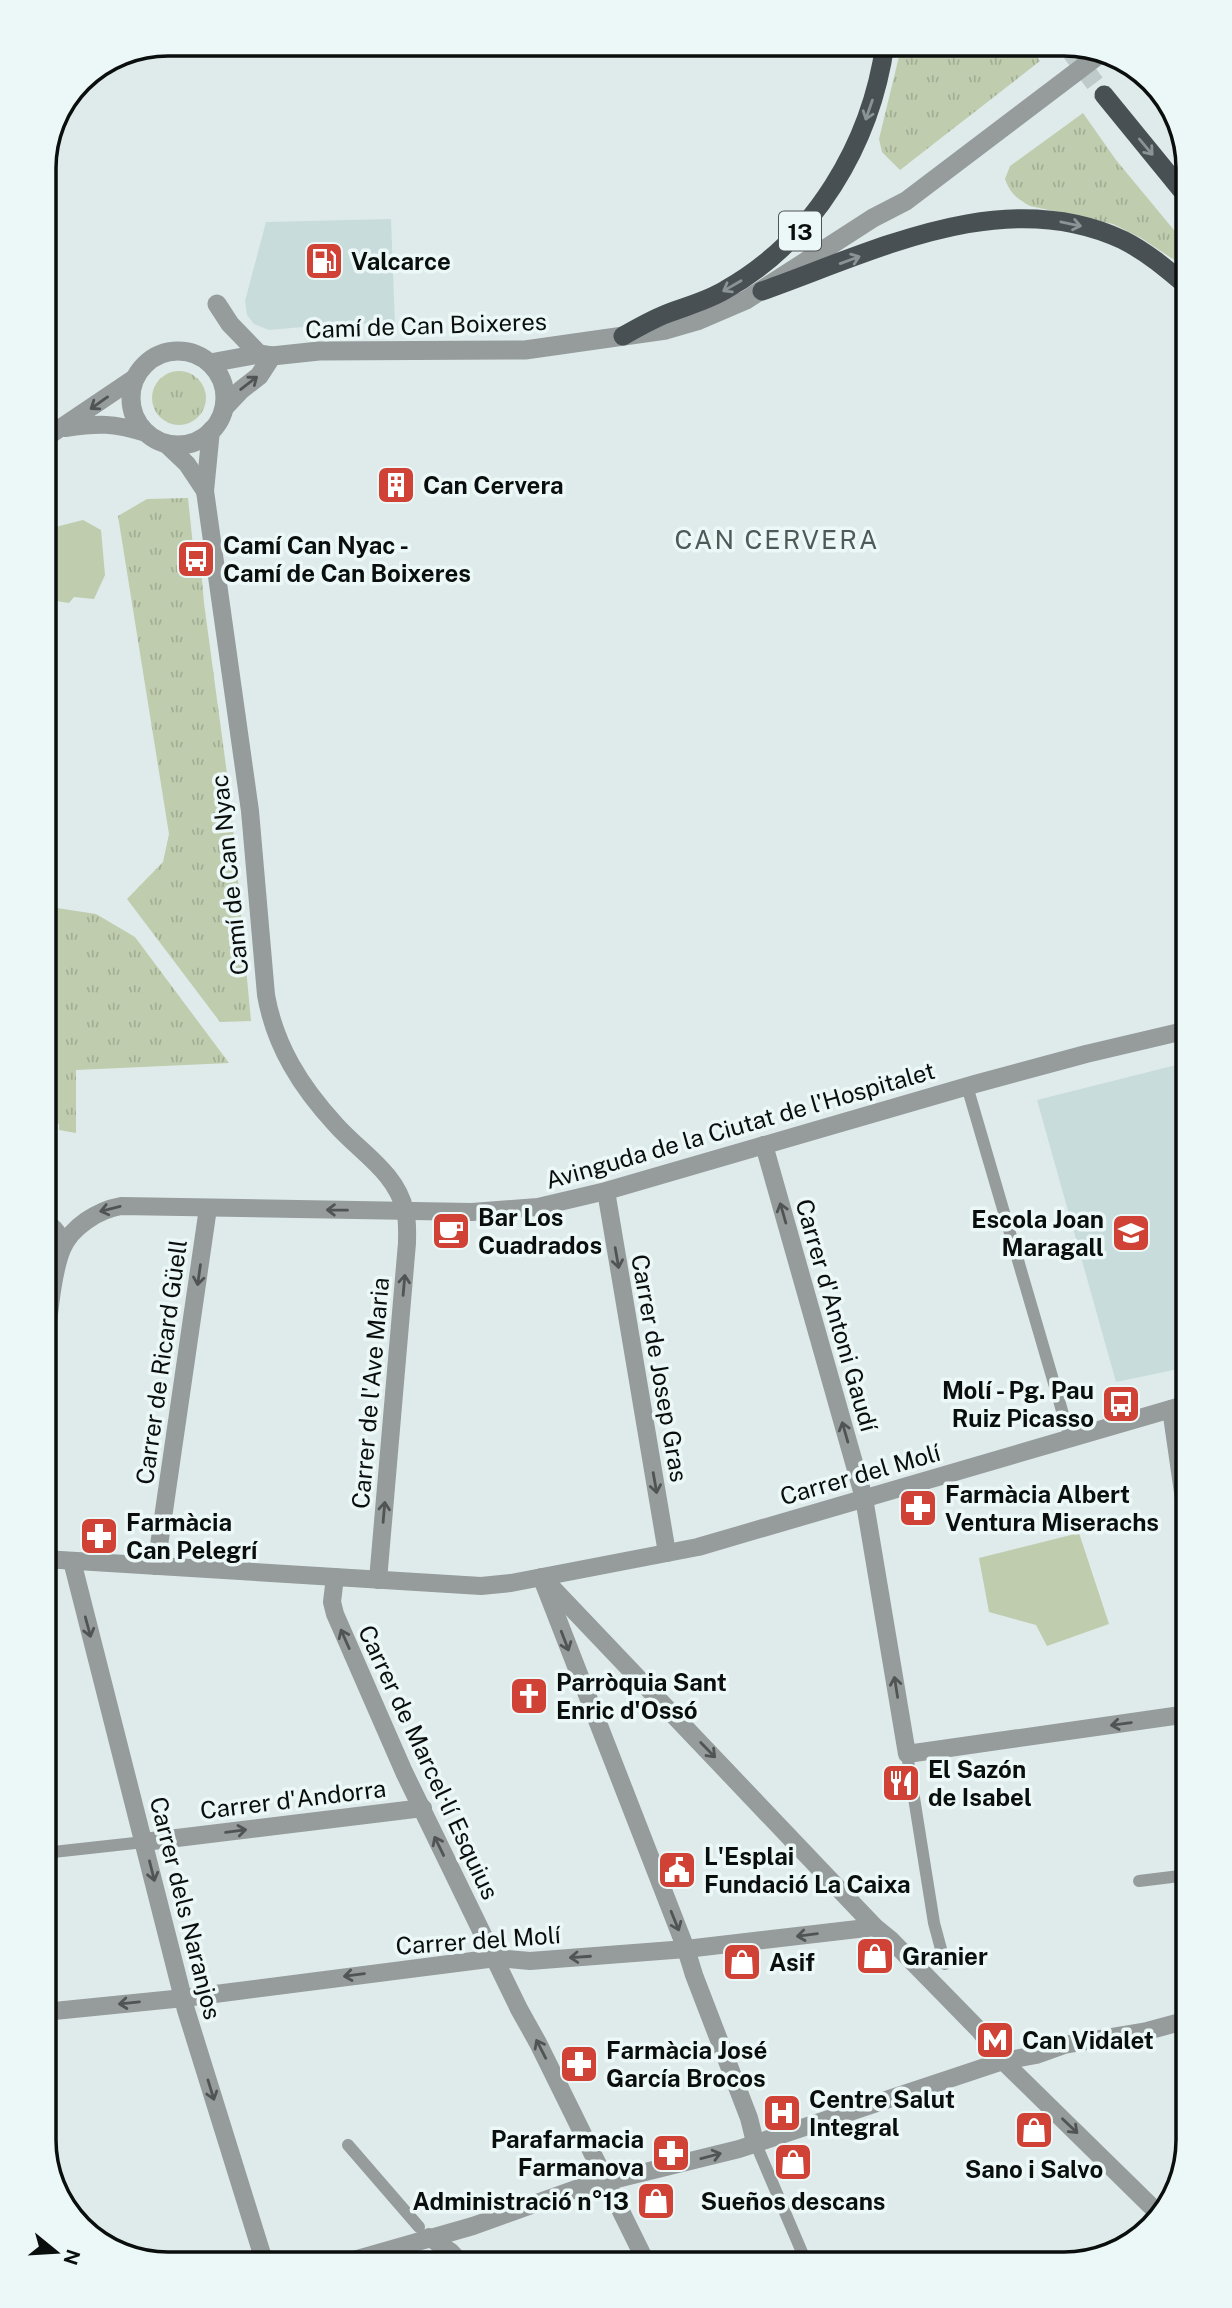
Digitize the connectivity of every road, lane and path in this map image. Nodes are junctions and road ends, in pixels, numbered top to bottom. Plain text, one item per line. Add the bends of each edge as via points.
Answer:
1 (882, 56) edge
2 (1092, 60) edge
3 (1104, 95) tunnel mouth
4 (1176, 183) edge
5 (1176, 276) edge
6 (762, 291) junction
7 (217, 304) dead end
8 (623, 336) junction
9 (266, 355) junction
10 (210, 363) junction
11 (136, 377) junction
12 (224, 408) junction
13 (62, 429) junction
14 (211, 430) junction
15 (56, 432) edge
16 (146, 433) junction
17 (166, 444) junction
18 (205, 491) junction
19 (1176, 1033) edge
20 (967, 1086) junction
21 (764, 1145) junction
22 (606, 1191) junction
23 (208, 1208) junction
24 (405, 1211) junction
25 (56, 1231) edge
26 (62, 1247) junction
27 (56, 1272) edge
28 (1176, 1408) edge
29 (1070, 1438) junction
30 (864, 1498) junction
31 (667, 1553) junction
32 (56, 1559) edge
33 (72, 1560) junction
34 (156, 1566) junction
35 (335, 1577) junction
36 (541, 1577) junction
37 (378, 1580) junction
38 (1176, 1716) edge
39 (907, 1754) junction
40 (423, 1808) junction
41 (144, 1842) junction
42 (56, 1852) edge
43 (1176, 1876) edge
44 (1139, 1881) dead end
45 (875, 1927) junction
46 (687, 1949) junction
47 (496, 1958) junction
48 (944, 1964) dead end
49 (184, 1998) junction
50 (56, 2011) edge
51 (1176, 2023) edge
52 (1003, 2061) junction
53 (755, 2142) junction
54 (348, 2145) dead end
55 (606, 2183) junction
56 (1153, 2207) edge
57 (424, 2232) junction
58 (261, 2252) edge
59 (372, 2252) edge
60 (451, 2252) edge
61 (641, 2252) edge
62 (802, 2252) edge

1 -> 8 highway, 13 via 874,96 852,152 823,202 798,233 765,264 723,292
2 - 6 street, Camí de Can Boixeres via 906,201
3 -> 4 highway
6 -> 5 highway via 947,228 1017,218 1049,219 1122,240
6 - 8 street, Camí de Can Boixeres via 697,321
7 - 9 street via 230,324
8 - 9 street, Camí de Can Boixeres via 525,350
9 - 10 street, Camí de Can Boixeres
12 -> 9 street, Camí de Can Boixeres via 259,376
10 - 11 street via 188,352 163,354 150,360
10 - 12 street via 224,385
11 -> 13 street
11 - 16 street via 132,408
12 - 14 street
13 - 15 street
13 - 16 street via 99,423
14 - 17 street via 192,443
14 - 18 street, Camí de Can Nyac
16 - 17 street
17 - 18 street, Camí de Can Nyac
18 - 24 street, Camí de Can Nyac via 250,811 270,1018 297,1075 337,1126 391,1180
19 - 20 street, Avinguda de la Ciutat de l'Hospitalet
20 - 21 street, Avinguda de la Ciutat de l'Hospitalet
20 - 29 street
21 - 22 street, Avinguda de la Ciutat de l'Hospitalet
30 -> 21 street, Carrer d'Antoni Gaudí
22 - 24 street, Avinguda de la Ciutat de l'Hospitalet via 504,1211
22 -> 31 street, Carrer de Josep Gras
24 -> 23 street, Avinguda de la Ciutat de l'Hospitalet
23 -> 26 street, Avinguda de la Ciutat de l'Hospitalet via 109,1208 97,1212
23 -> 34 street, Carrer de Ricard Güell
37 -> 24 street, Carrer de l'Ave Maria via 407,1243
25 - 26 street
26 - 27 street
28 - 29 street, Carrer del Molí
29 - 30 street, Carrer del Molí
30 - 31 street, Carrer del Molí
39 -> 30 street, Carrer d'Antoni Gaudí
31 - 36 street, Carrer del Molí
32 - 33 street, Carrer del Molí
33 - 34 street, Carrer del Molí
33 -> 41 street, Carrer dels Naranjos
34 - 35 street, Carrer del Molí
35 - 37 street, Carrer del Molí
40 -> 35 street, Carrer de Marcel·lí Esquius via 335,1614
36 - 37 street, Carrer del Molí via 481,1586
36 -> 45 street
36 -> 46 street
38 -> 39 street
39 - 48 street
41 -> 40 street, Carrer d'Andorra
47 -> 40 street, Carrer de Marcel·lí Esquius
41 - 42 street, Carrer d'Andorra
41 -> 49 street, Carrer dels Naranjos
43 - 44 street
45 -> 46 street, Carrer del Molí
45 - 52 street via 980,2031
46 -> 47 street, Carrer del Molí via 530,1961
46 - 53 street
47 -> 49 street, Carrer del Molí
55 -> 47 street, Carrer de Marcel·lí Esquius
49 -> 50 street, Carrer del Molí
49 -> 58 street, Carrer dels Naranjos
51 - 52 street
52 - 53 street
52 -> 56 street
55 -> 53 street
53 - 62 street
54 - 57 street
55 - 57 street via 576,2189 473,2226
55 - 61 street, Carrer de Marcel·lí Esquius
57 - 59 street
57 - 60 street

